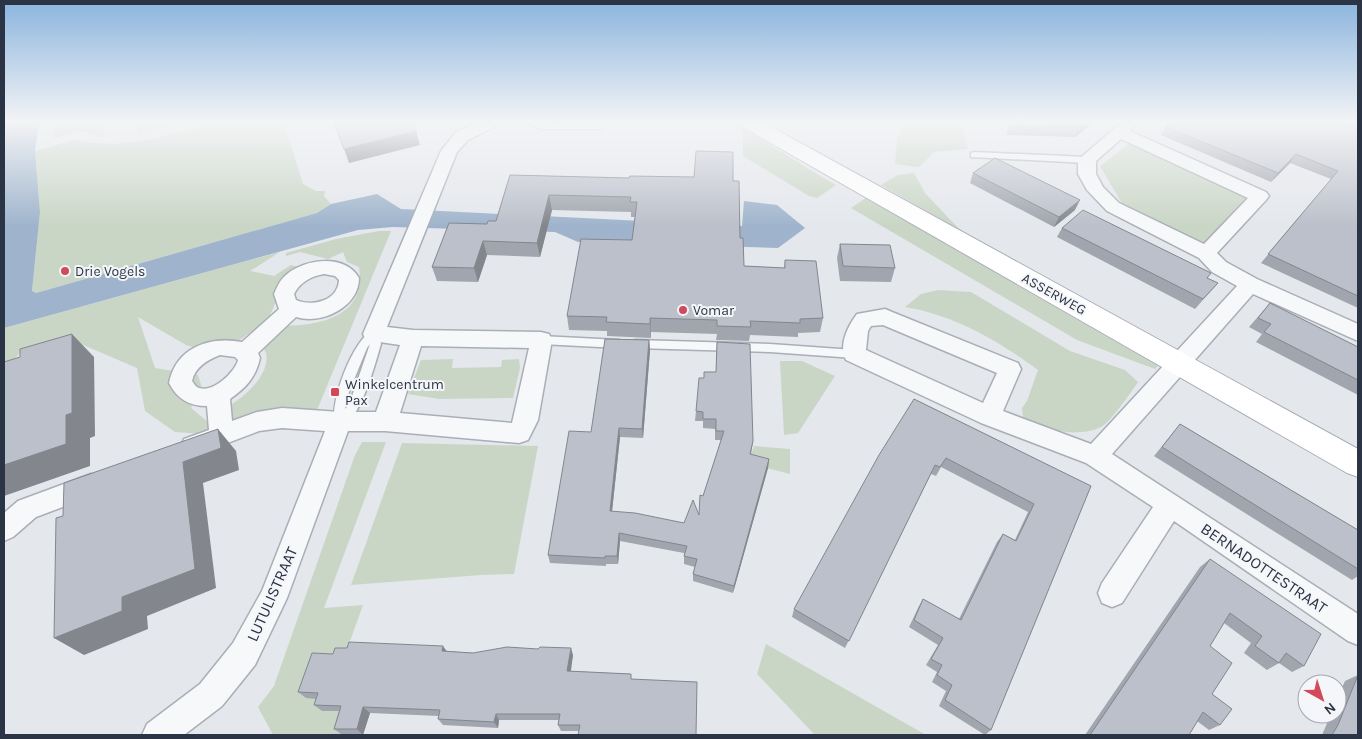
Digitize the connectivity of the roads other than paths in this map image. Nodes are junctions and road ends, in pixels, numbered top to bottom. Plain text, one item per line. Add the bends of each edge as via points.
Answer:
1 (446, 157) edge
2 (811, 157) edge
3 (1030, 157) edge
4 (1090, 157) edge
5 (1183, 157) edge
6 (1087, 160) junction
7 (1206, 253) junction
8 (1250, 284) junction
9 (292, 309) dead end
10 (1358, 333) edge
11 (374, 334) junction
12 (413, 338) junction
13 (541, 340) junction
14 (245, 352) junction
15 (854, 354) junction
16 (1179, 364) junction
17 (218, 394) junction
18 (989, 416) junction
19 (384, 421) junction
20 (340, 422) junction
21 (221, 435) junction
22 (175, 453) edge
23 (1095, 456) junction
24 (1358, 464) edge
25 (110, 477) edge
26 (1170, 504) junction
27 (4, 529) edge
28 (1112, 593) dead end
29 (1358, 631) edge
30 (158, 735) edge

1 - 11 street, LUTULISTRAAT
2 - 16 street, ASSERWEG
3 - 6 lane
4 - 6 street
5 - 7 street via 1260,196
6 - 7 street via 1087,174 1096,190 1113,207
7 - 8 street via 1219,267
8 - 10 street
8 - 16 street
9 - 14 street
11 - 12 street
11 - 20 lane, LUTULISTRAAT via 376,344 354,407
12 - 13 street, BERNADOTTESTRAAT
12 - 19 street
13 - 15 lane, BERNADOTTESTRAAT
13 - 19 street via 526,420 519,433
14 - 17 street via 249,358 246,374
14 - 17 street via 230,347 209,350 184,368 180,383 182,390 197,396
15 - 18 street, BERNADOTTESTRAAT
15 - 18 street via 857,330 864,319 885,316 1010,369
16 - 23 street
16 - 24 street, ASSERWEG
17 - 21 street
18 - 23 street, BERNADOTTESTRAAT
19 - 20 street
20 - 21 street via 282,418 257,422
20 - 30 street, LUTULISTRAAT via 273,598 244,654 211,694
21 - 22 street
23 - 26 street, BERNADOTTESTRAAT
25 - 27 street via 28,509
26 - 28 street
26 - 29 street, BERNADOTTESTRAAT

